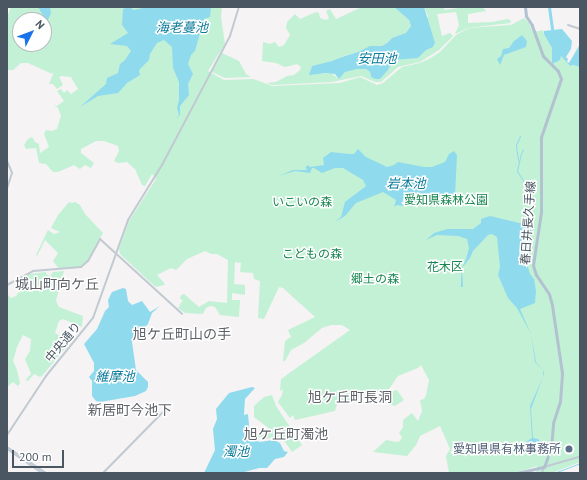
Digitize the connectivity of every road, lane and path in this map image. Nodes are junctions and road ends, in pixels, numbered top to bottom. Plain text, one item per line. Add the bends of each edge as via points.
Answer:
1 (239, 7) edge
2 (525, 7) edge
3 (568, 26) dead end
4 (580, 29) edge
5 (7, 161) edge
6 (7, 188) edge
7 (116, 253) junction
8 (7, 285) edge
9 (182, 314) dead end
10 (165, 410) dead end
11 (7, 435) edge
12 (7, 448) edge
13 (580, 456) edge
14 (544, 467) junction
15 (42, 473) edge
16 (46, 473) edge
17 (103, 473) edge
18 (517, 473) edge
19 (542, 473) edge

1 - 7 street, 中央通り via 230,36 162,165 128,220
2 - 14 main road, 春日井長久手線 via 526,16 544,56 558,71 561,80 541,136 541,212 533,265 550,298 562,373 560,402 553,423 551,448
3 - 4 street
5 - 6 street via 12,172
7 - 8 street via 100,239 82,268 33,271
7 - 9 street
7 - 11 street, 中央通り via 93,318 42,380
10 - 17 street
12 - 15 street
12 - 16 street
13 - 14 street
14 - 18 main road
14 - 19 street

